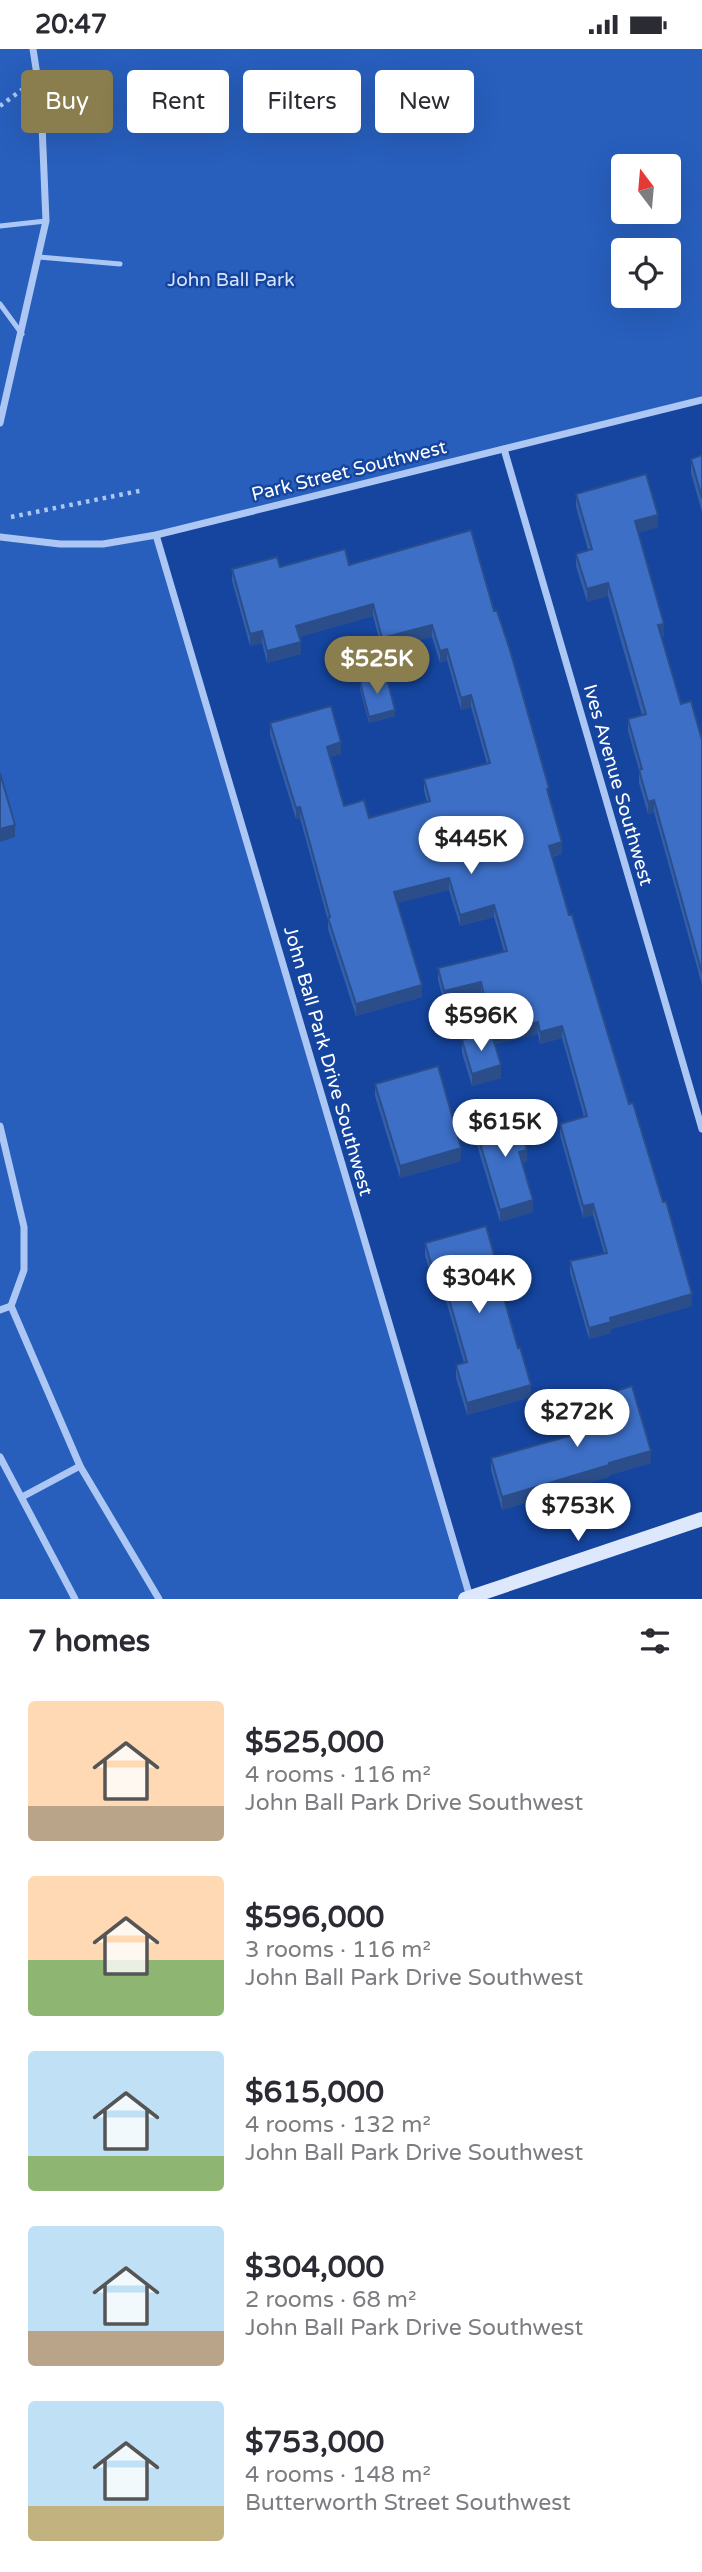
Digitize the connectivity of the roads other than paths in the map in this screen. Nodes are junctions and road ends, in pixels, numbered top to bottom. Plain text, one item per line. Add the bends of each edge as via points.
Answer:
1 (33, 49) edge
2 (46, 221) junction
3 (0, 226) edge
4 (39, 257) junction
5 (120, 264) dead end
6 (0, 304) edge
7 (22, 334) junction
8 (702, 400) edge
9 (0, 423) edge
10 (504, 449) junction
11 (156, 535) junction
12 (0, 537) edge
13 (0, 1126) edge
14 (702, 1129) edge
15 (11, 1306) junction
16 (0, 1310) edge
17 (0, 1457) edge
18 (80, 1466) junction
19 (22, 1497) junction
20 (702, 1519) edge
21 (468, 1598) edge
22 (75, 1599) edge
23 (159, 1599) edge

1 - 2 street via 41,101
2 - 3 lane
2 - 4 street
4 - 5 lane
4 - 7 street
6 - 7 lane
7 - 9 street
8 - 10 street, Park Street Southwest
10 - 11 street, Park Street Southwest
10 - 14 street, Ives Avenue Southwest
11 - 12 street, Park Street Southwest via 103,544
11 - 21 street, John Ball Park Drive Southwest
13 - 15 street via 24,1227 24,1270
15 - 16 street
15 - 18 street
17 - 19 street
18 - 19 street
18 - 23 street
19 - 22 street
20 - 21 street

